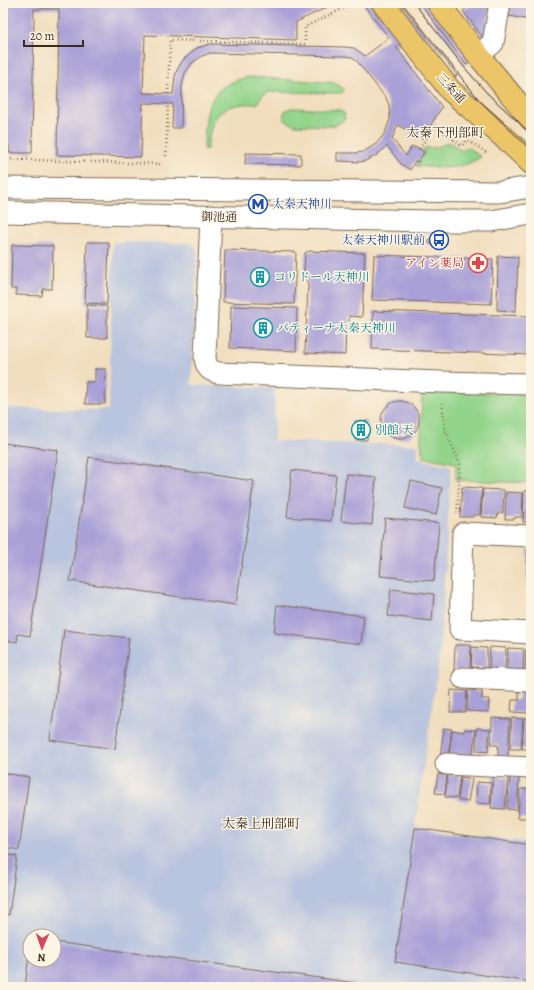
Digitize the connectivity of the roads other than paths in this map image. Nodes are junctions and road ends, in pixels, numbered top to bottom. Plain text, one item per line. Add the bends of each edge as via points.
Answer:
1 (383, 3) edge
2 (438, 3) edge
3 (500, 3) edge
4 (478, 55) junction
5 (531, 119) edge
6 (531, 163) edge
7 (531, 186) edge
8 (3, 188) edge
9 (3, 212) edge
10 (531, 214) edge
11 (211, 216) junction
12 (531, 384) edge
13 (531, 536) edge
14 (531, 633) edge
15 (463, 678) dead end
16 (531, 681) edge
17 (446, 764) dead end
18 (531, 768) edge

1 - 6 main road, 三条通 via 450,90
2 - 4 main road
3 - 4 street via 493,44
4 - 5 main road
7 - 8 street via 499,192
9 - 11 street, 御池通
10 - 11 street, 御池通 via 491,221
11 - 12 street via 205,358 212,372
13 - 14 street via 463,533 460,629
15 - 16 street
17 - 18 street

